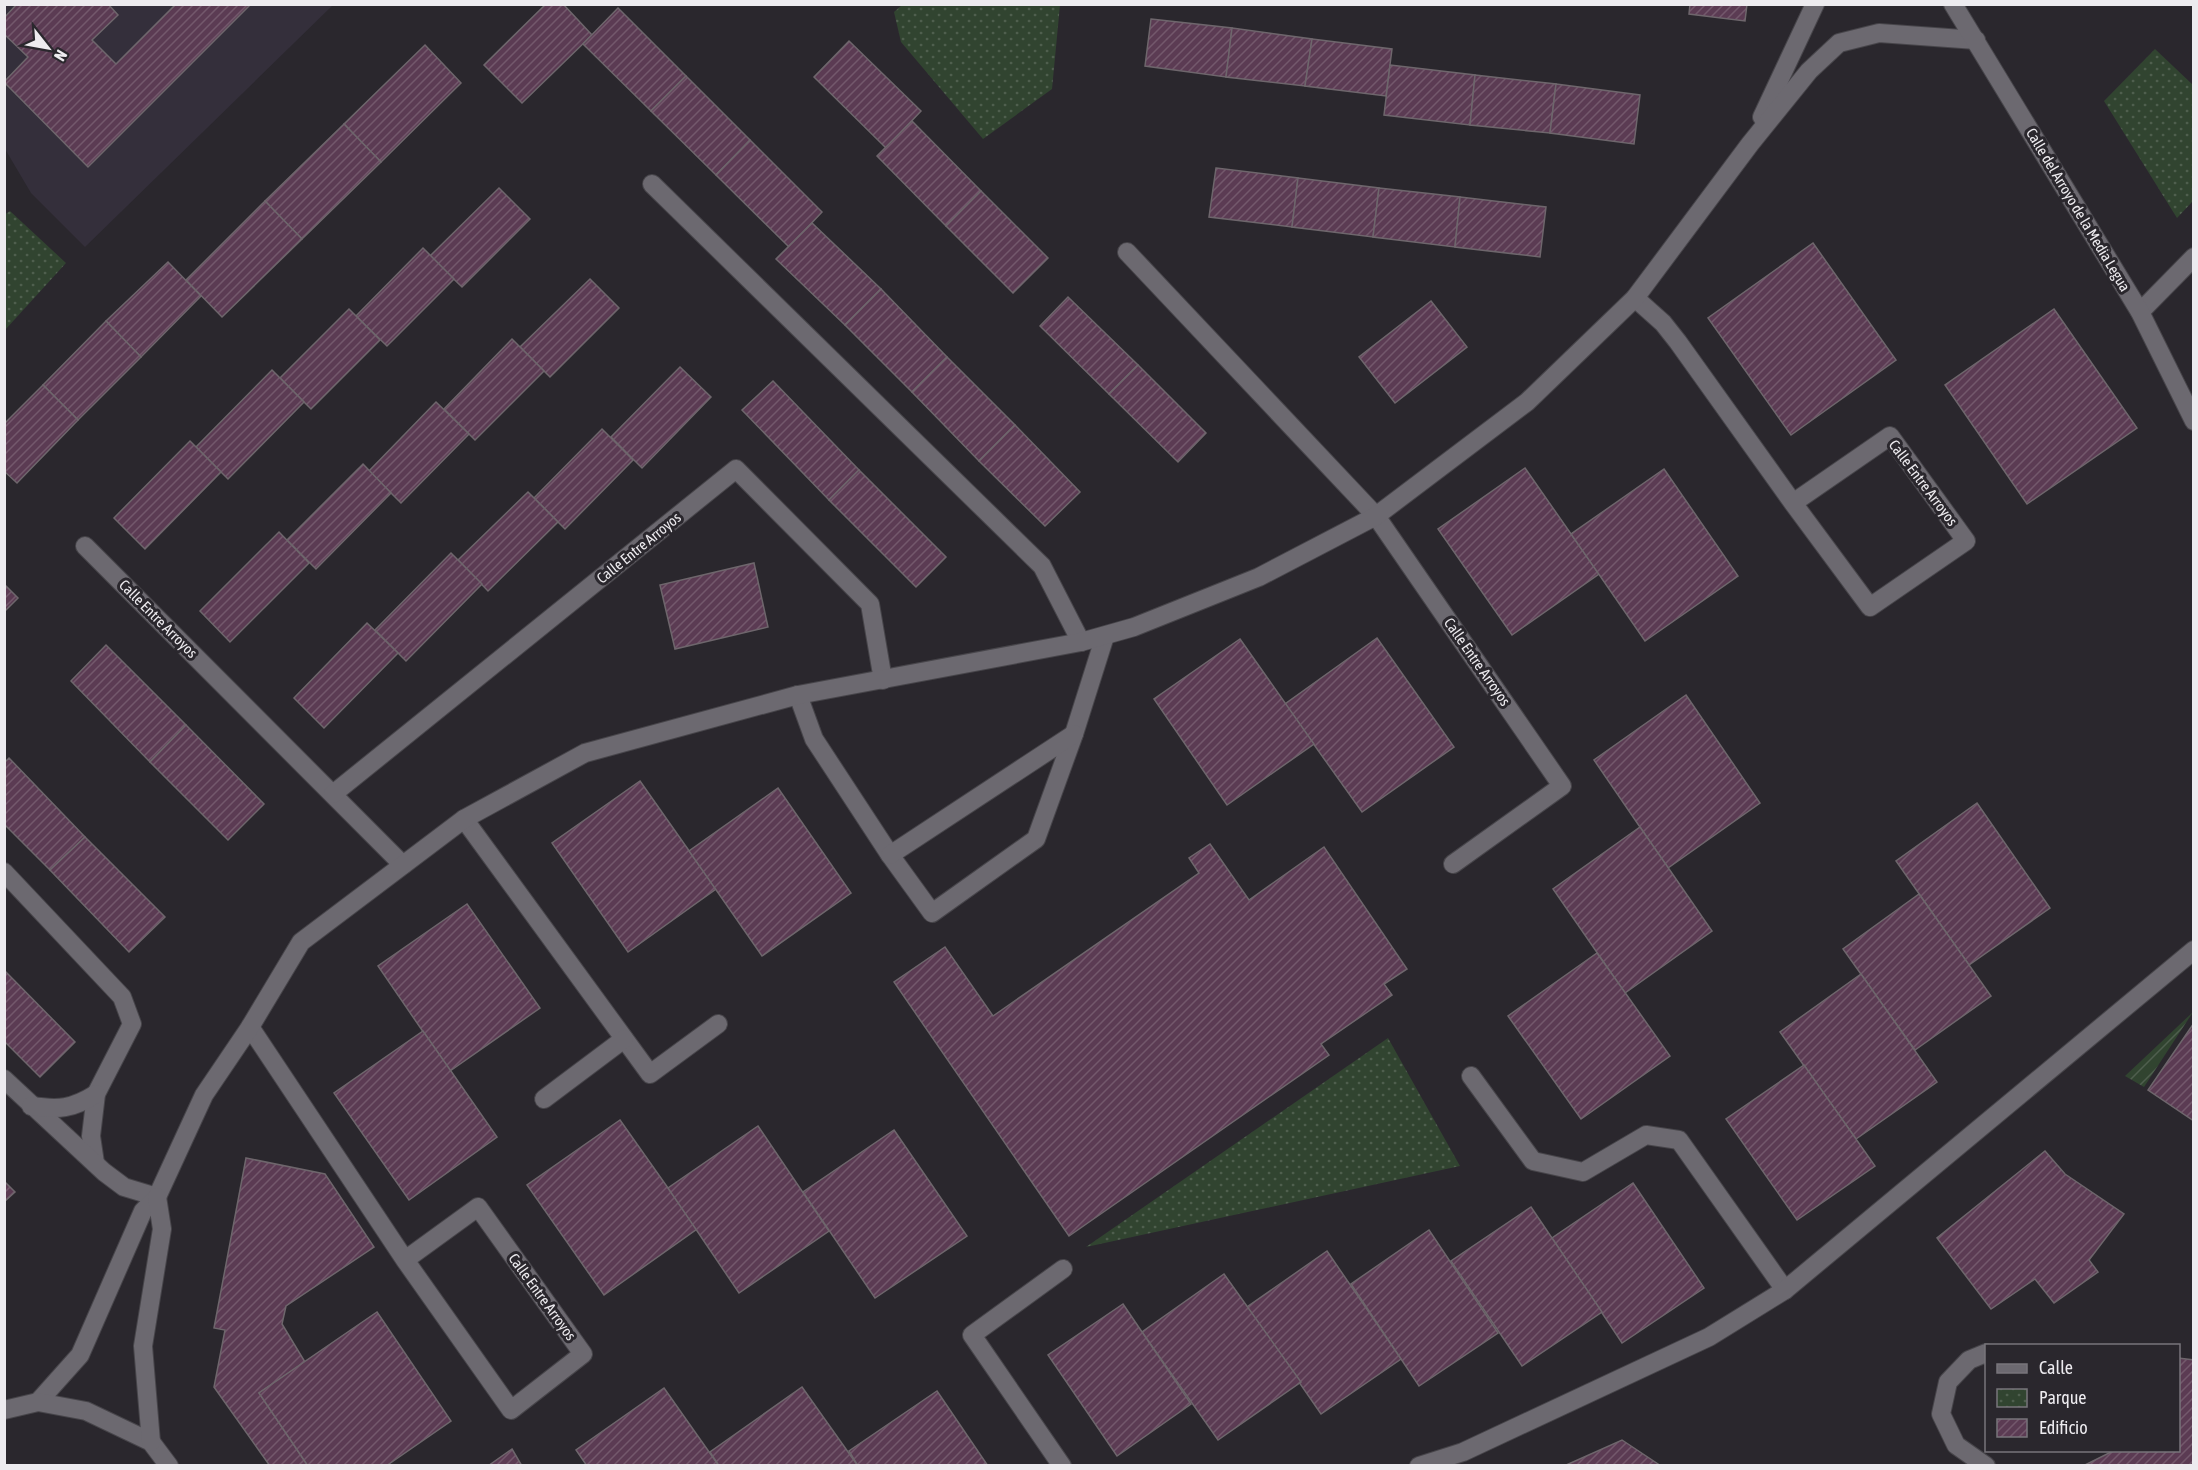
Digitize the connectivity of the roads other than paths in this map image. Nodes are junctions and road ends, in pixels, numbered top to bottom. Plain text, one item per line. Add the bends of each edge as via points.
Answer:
1 (1815, 4) edge
2 (1953, 4) edge
3 (1976, 40) junction
4 (1750, 144) junction
5 (652, 184) dead end
6 (1127, 252) dead end
7 (2193, 257) edge
8 (1635, 298) junction
9 (2140, 312) junction
10 (2193, 421) edge
11 (1792, 503) junction
12 (1376, 516) junction
13 (85, 546) dead end
14 (1105, 636) junction
15 (1081, 642) junction
16 (883, 680) junction
17 (798, 695) junction
18 (1074, 734) junction
19 (333, 794) junction
20 (464, 819) junction
21 (890, 855) junction
22 (1453, 864) dead end
23 (403, 865) junction
24 (4, 872) edge
25 (2193, 950) edge
26 (718, 1024) dead end
27 (250, 1027) junction
28 (624, 1039) junction
29 (1471, 1076) dead end
30 (4, 1079) edge
31 (96, 1094) junction
32 (544, 1099) dead end
33 (31, 1106) junction
34 (94, 1163) junction
35 (157, 1197) junction
36 (405, 1260) junction
37 (1063, 1269) dead end
38 (1785, 1290) junction
39 (1985, 1353) edge
40 (38, 1402) junction
41 (4, 1410) edge
42 (151, 1442) junction
43 (1467, 1459) edge
44 (169, 1466) edge
45 (1062, 1466) edge
46 (1419, 1466) edge
47 (1986, 1466) edge

1 - 4 street
2 - 3 street, Calle del Arroyo de la Media Legua
3 - 4 street via 1879,33 1839,43 1809,71
3 - 9 street, Calle del Arroyo de la Media Legua
4 - 8 street
5 - 15 street via 1042,566
6 - 12 street
7 - 9 street
8 - 11 street, Calle Entre Arroyos via 1678,342
8 - 12 street via 1527,402
9 - 10 street, Calle del Arroyo de la Media Legua
11 - 11 street, Calle Entre Arroyos via 1870,607 1966,541 1890,436
12 - 14 street via 1259,577
12 - 22 street, Calle Entre Arroyos via 1562,786
13 - 19 street, Calle Entre Arroyos
14 - 15 street
14 - 18 street
15 - 16 street
16 - 17 street
16 - 19 street, Calle Entre Arroyos via 870,604 736,469
17 - 20 street via 585,753
17 - 21 street via 814,739
18 - 21 street
18 - 21 street via 1036,839 932,913
19 - 23 street, Calle Entre Arroyos
20 - 23 street
20 - 28 street
23 - 27 street via 301,942
24 - 31 street via 122,997 132,1024
25 - 38 street
26 - 28 street via 650,1074
27 - 35 street via 204,1095
27 - 36 street, Calle Entre Arroyos
28 - 32 street
29 - 38 street via 1533,1161 1583,1172 1646,1135 1678,1140
30 - 33 street
31 - 33 street via 77,1106
31 - 34 street via 91,1136
33 - 34 street
34 - 35 street via 124,1187
35 - 40 street via 143,1211 80,1355
35 - 42 street via 162,1229 142,1346
36 - 36 street, Calle Entre Arroyos via 511,1410 583,1354 478,1208
37 - 45 street via 972,1335
38 - 43 street via 1709,1337
39 - 47 street via 1969,1360 1948,1382 1941,1414 1956,1445
40 - 41 street
40 - 42 street via 86,1411
42 - 44 street
43 - 46 street

